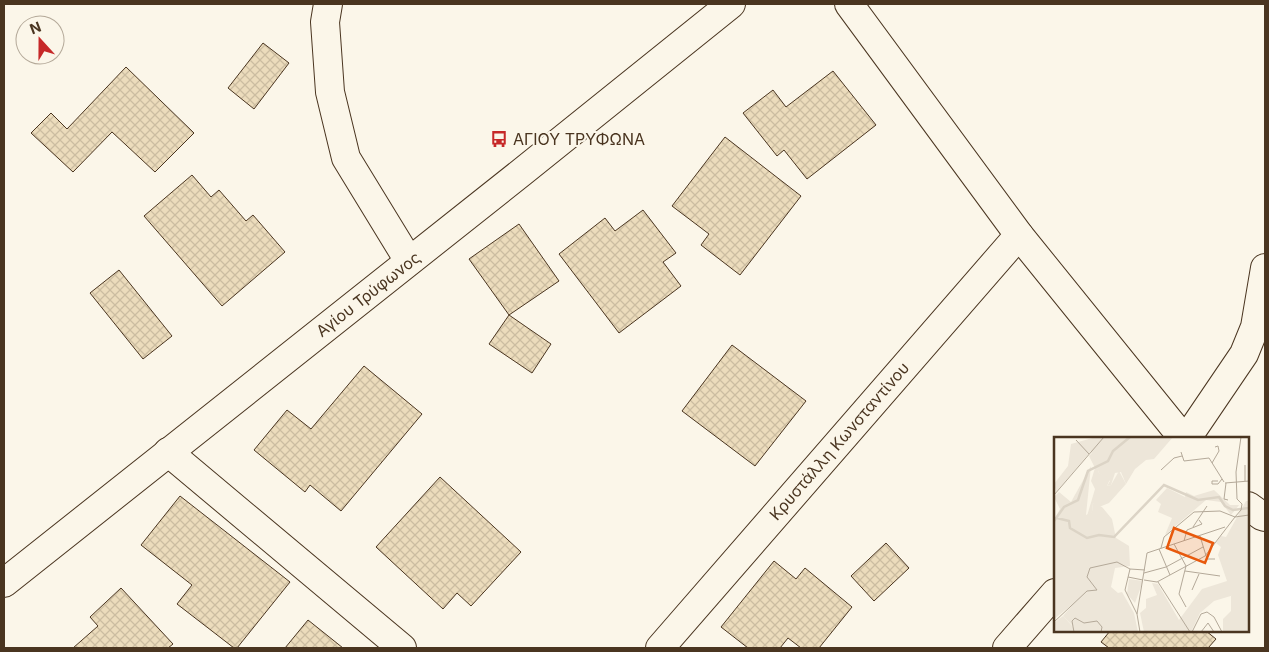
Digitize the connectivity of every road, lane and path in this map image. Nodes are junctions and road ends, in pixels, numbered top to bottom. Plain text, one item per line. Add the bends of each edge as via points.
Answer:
1 (328, 4) edge
2 (731, 4) edge
3 (849, 4) edge
4 (1019, 234) junction
5 (409, 261) junction
6 (1265, 268) edge
7 (1182, 437) edge
8 (1189, 437) edge
9 (168, 452) junction
10 (1249, 507) edge
11 (1265, 517) edge
12 (4, 583) edge
13 (1054, 593) edge
14 (402, 648) edge
15 (660, 648) edge
16 (1007, 648) edge

1 - 5 street via 325,22 330,92 346,158
2 - 5 street, Αγίου Τρύφωνος
3 - 4 street
4 - 7 street
4 - 15 street, Κρυστάλλη Κωνσταντίνου
5 - 9 street, Αγίου Τρύφωνος
6 - 8 street via 1255,328 1244,354
9 - 12 street, Αγίου Τρύφωνος
9 - 14 street
10 - 11 street
13 - 16 street

